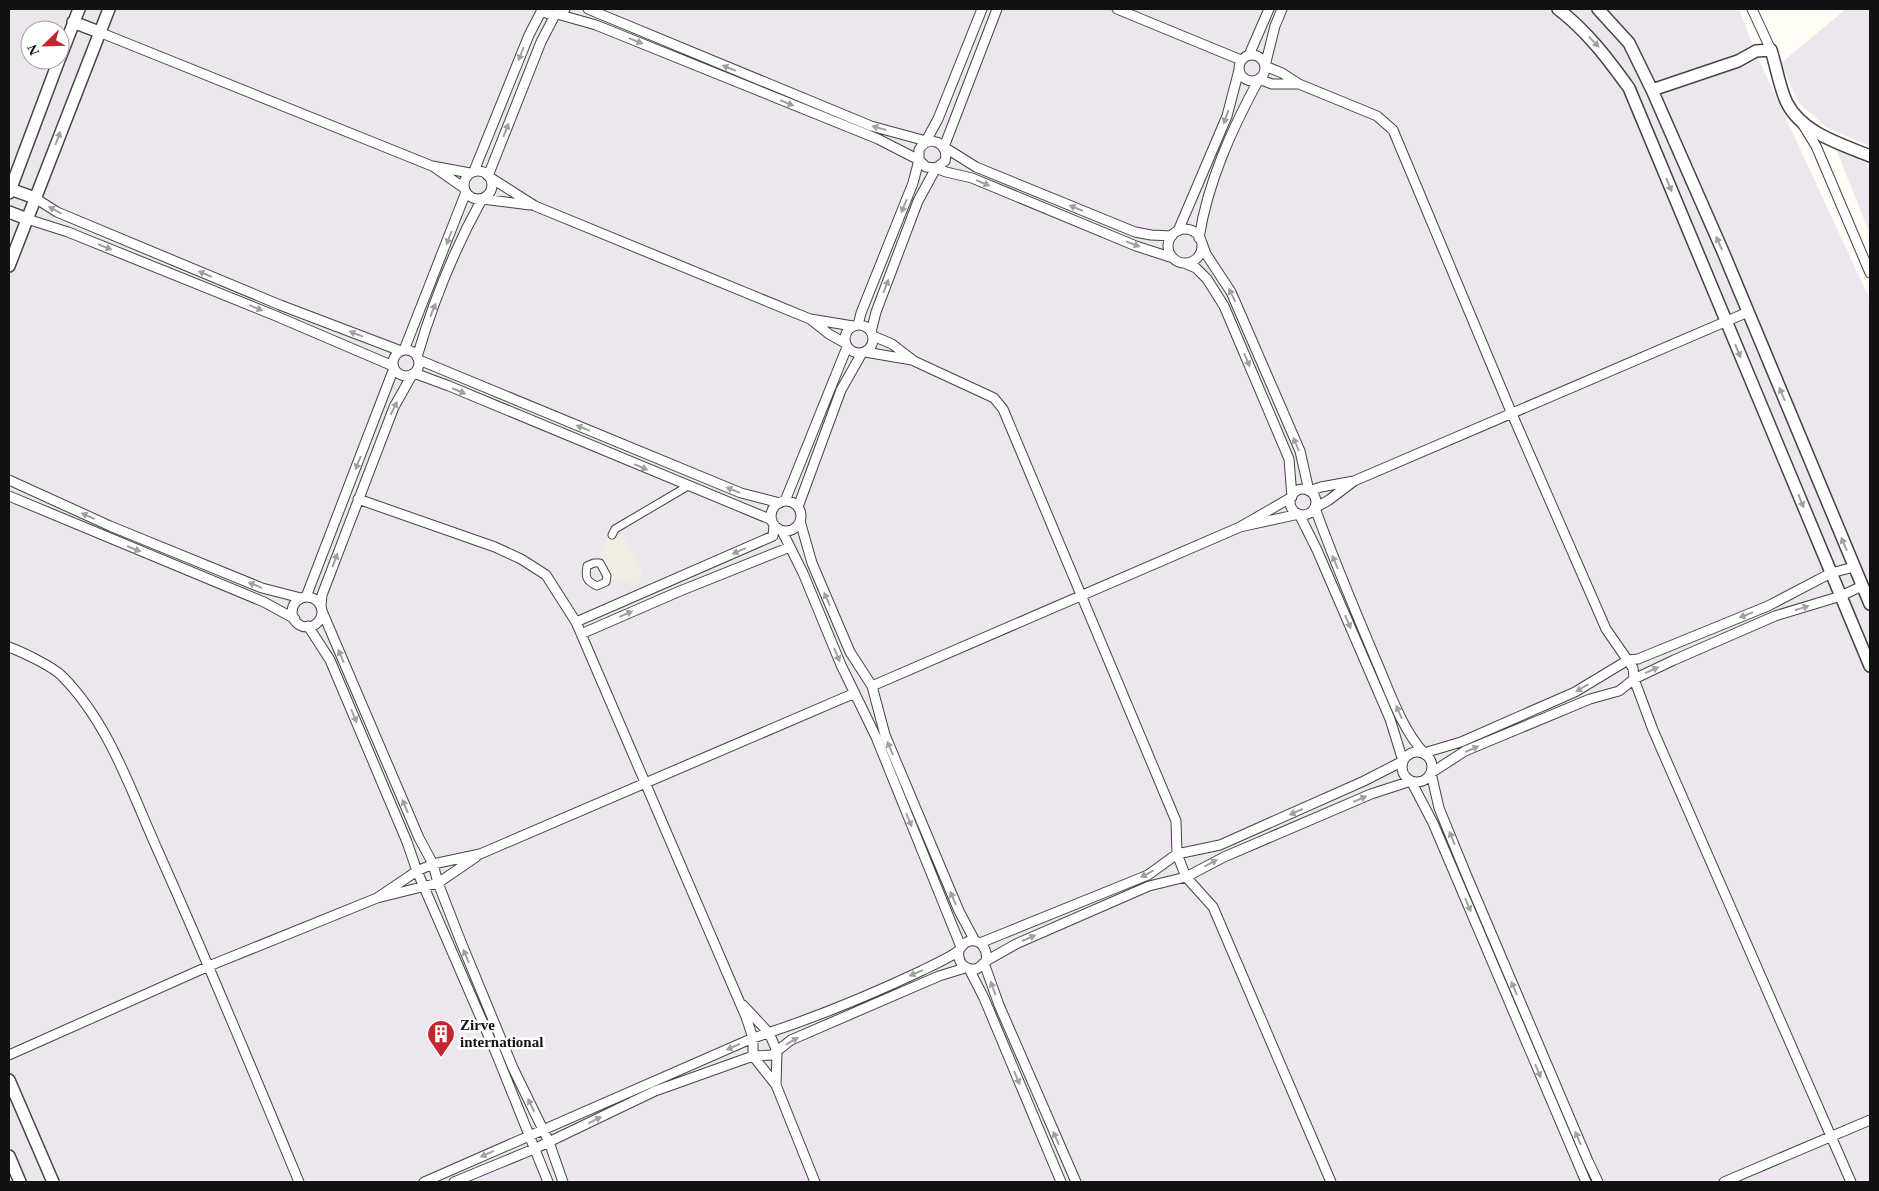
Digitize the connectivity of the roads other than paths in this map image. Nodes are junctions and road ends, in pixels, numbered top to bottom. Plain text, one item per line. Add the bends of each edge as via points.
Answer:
1 (79, 9) edge
2 (109, 9) edge
3 (542, 9) edge
4 (588, 9) edge
5 (982, 9) edge
6 (997, 9) edge
7 (1117, 9) edge
8 (1270, 9) edge
9 (1282, 9) edge
10 (1558, 9) edge
11 (1598, 9) edge
12 (1752, 9) edge
13 (559, 13) edge
14 (73, 22) junction
15 (624, 24) junction
16 (70, 31) edge
17 (99, 32) junction
18 (620, 35) junction
19 (1771, 50) junction
20 (699, 56) junction
21 (1245, 57) junction
22 (696, 66) junction
23 (1265, 66) junction
24 (56, 70) edge
25 (1239, 70) junction
26 (1259, 79) junction
27 (764, 82) junction
28 (1299, 84) junction
29 (1652, 90) junction
30 (761, 92) junction
31 (1800, 120) junction
32 (862, 123) junction
33 (858, 132) junction
34 (926, 142) junction
35 (944, 147) junction
36 (1870, 156) edge
37 (919, 160) junction
38 (432, 166) junction
39 (936, 168) junction
40 (472, 172) junction
41 (488, 176) junction
42 (1201, 176) junction
43 (1213, 181) junction
44 (465, 190) junction
45 (10, 191) edge
46 (35, 198) junction
47 (482, 199) junction
48 (535, 206) junction
49 (9, 212) edge
50 (27, 219) junction
51 (1175, 233) junction
52 (1201, 240) junction
53 (1173, 258) junction
54 (1184, 263) junction
55 (9, 266) edge
56 (1870, 273) edge
57 (280, 306) junction
58 (1748, 312) junction
59 (276, 316) junction
60 (810, 320) junction
61 (1726, 321) junction
62 (856, 326) junction
63 (872, 334) junction
64 (846, 345) junction
65 (403, 350) junction
66 (864, 352) junction
67 (418, 358) junction
68 (914, 361) junction
69 (394, 367) junction
70 (413, 374) junction
71 (518, 401) junction
72 (513, 413) junction
73 (1512, 414) junction
74 (9, 480) edge
75 (1354, 481) junction
76 (688, 486) junction
77 (1309, 491) junction
78 (9, 496) edge
79 (1292, 497) junction
80 (358, 499) junction
81 (783, 502) junction
82 (798, 508) junction
83 (1315, 508) junction
84 (1299, 514) junction
85 (800, 521) junction
86 (776, 525) junction
87 (110, 526) junction
88 (1240, 527) junction
89 (612, 535) dead end
90 (105, 537) junction
91 (790, 547) junction
92 (166, 549) junction
93 (162, 560) junction
94 (1854, 567) junction
95 (1831, 574) junction
96 (1862, 586) junction
97 (1083, 596) junction
98 (1842, 596) junction
99 (304, 597) junction
100 (1870, 604) edge
101 (322, 609) junction
102 (295, 620) junction
103 (576, 622) junction
104 (308, 626) junction
105 (581, 634) junction
106 (9, 647) edge
107 (1628, 660) junction
108 (1870, 666) edge
109 (1634, 678) junction
110 (872, 686) junction
111 (855, 693) junction
112 (1424, 753) junction
113 (1403, 761) junction
114 (1431, 773) junction
115 (1411, 781) junction
116 (645, 783) junction
117 (908, 789) junction
118 (898, 793) junction
119 (480, 854) junction
120 (1177, 854) junction
121 (433, 864) junction
122 (416, 871) junction
123 (1186, 877) junction
124 (438, 883) junction
125 (423, 886) junction
126 (377, 898) junction
127 (1493, 937) junction
128 (1483, 941) junction
129 (977, 942) junction
130 (960, 949) junction
131 (985, 962) junction
132 (209, 966) junction
133 (967, 968) junction
134 (738, 1000) junction
135 (853, 1000) junction
136 (858, 1011) junction
137 (770, 1033) junction
138 (753, 1038) junction
139 (1537, 1041) junction
140 (1527, 1045) junction
141 (777, 1051) junction
142 (1020, 1054) junction
143 (9, 1056) edge
144 (753, 1056) junction
145 (1009, 1059) junction
146 (9, 1080) edge
147 (776, 1085) junction
148 (1570, 1120) junction
149 (1870, 1120) edge
150 (1561, 1124) junction
151 (543, 1130) junction
152 (528, 1135) junction
153 (1831, 1137) junction
154 (549, 1142) junction
155 (534, 1149) junction
156 (9, 1156) edge
157 (20, 1182) edge
158 (53, 1182) edge
159 (299, 1182) edge
160 (424, 1182) edge
161 (454, 1182) edge
162 (548, 1182) edge
163 (563, 1182) edge
164 (815, 1182) edge
165 (1061, 1182) edge
166 (1076, 1182) edge
167 (1331, 1182) edge
168 (1586, 1182) edge
169 (1598, 1182) edge
170 (1724, 1182) edge
171 (1851, 1182) edge

1 - 14 street
2 - 17 street
3 - 13 street via 546,13
3 -> 40 street
4 - 15 street
5 - 34 street
6 - 35 street
7 - 21 street
8 - 21 street
9 - 23 street
10 -> 61 street via 1605,54 1629,88
11 - 29 street via 1629,43
12 - 19 street
13 - 18 street
41 -> 13 street via 541,42
14 - 16 street
14 - 17 street
15 - 18 street
15 - 20 street
17 - 38 street
46 -> 17 street
18 -> 22 street
19 - 29 street via 1756,51 1738,61
19 - 31 street via 1786,103
20 - 22 street
27 -> 20 street
21 - 23 street via 1260,57
21 - 25 street
22 - 30 street
23 - 26 street
23 - 28 street
24 - 45 street
25 - 26 street via 1247,80
25 -> 42 street via 1226,116
26 - 28 street via 1272,84
26 - 43 street via 1239,116
27 - 30 street
27 - 32 street
28 - 73 street via 1377,116 1393,130
58 -> 29 street
30 -> 33 street
31 - 36 street via 1822,136
31 - 56 street via 1816,146
32 - 33 street
34 -> 32 street
33 - 37 street
34 - 35 street via 936,141
34 - 37 street via 919,150
35 - 39 street via 946,156
51 -> 35 street via 1151,235 1135,232 976,166
37 - 39 street via 926,167
37 -> 62 street via 913,183
38 - 40 street
38 - 44 street
39 -> 53 street via 972,178 1136,246
63 -> 39 street via 876,312 918,201
40 - 41 street
40 - 44 street via 464,180
41 - 47 street via 491,190
41 - 48 street
42 - 43 street
42 - 51 street
43 - 52 street via 1203,211
44 - 47 street via 474,199
44 -> 65 street
45 - 46 street
46 - 50 street
57 -> 46 street via 57,212
47 - 48 street
67 -> 47 street via 426,326 467,226
48 - 60 street
49 - 50 street
50 - 55 street
50 -> 59 street via 68,232
51 - 52 street via 1190,230
51 - 53 street via 1168,247
52 - 54 street via 1200,254
77 -> 52 street via 1300,452 1231,292 1206,254
53 - 54 street
54 -> 79 street via 1196,268 1207,279 1224,306 1289,459
57 - 59 street
65 -> 57 street
58 - 61 street
94 -> 58 street
59 - 69 street
60 - 62 street
60 - 64 street
61 - 73 street
61 -> 95 street
62 - 63 street via 865,327
62 - 64 street via 847,331
63 - 66 street via 871,345
63 - 68 street
64 - 66 street via 854,352
64 - 81 street
65 - 67 street via 412,351
65 - 69 street via 394,358
66 - 68 street
66 - 82 street via 841,390
67 - 70 street via 418,369
67 - 71 street
68 - 97 street via 994,398 1003,409
69 - 70 street via 400,374
69 -> 99 street
70 -> 72 street
80 -> 70 street via 394,407
71 - 72 street
81 -> 71 street via 741,493
72 -> 76 street
73 - 75 street
73 - 107 street via 1606,629
87 -> 74 street
75 - 77 street
75 - 83 street
76 - 86 street
76 - 89 street via 615,529
77 - 79 street via 1301,490
77 - 83 street via 1316,499
78 - 90 street
79 - 84 street via 1292,508
79 - 88 street
101 -> 80 street via 322,595
80 - 103 street via 496,547 521,559 546,575
81 - 82 street via 795,504
81 - 86 street via 774,508
82 - 85 street
83 - 84 street via 1310,514
112 -> 83 street via 1401,718 1331,554
84 - 88 street
84 -> 113 street via 1386,710
85 - 86 street via 791,530
110 -> 85 street via 846,643 812,563
86 - 91 street
86 -> 103 street via 773,536
87 - 90 street
87 - 92 street
88 - 97 street
90 -> 93 street
105 -> 91 street
91 -> 111 street
92 - 93 street
99 -> 92 street via 262,588
93 - 102 street via 264,602
94 - 95 street
94 - 96 street
95 - 98 street
95 -> 107 street via 1768,606 1638,659
96 - 98 street
96 - 100 street
97 - 110 street
97 - 120 street via 1176,821
98 - 108 street
109 -> 98 street via 1775,616
99 - 101 street via 316,599
99 - 102 street via 294,605
101 - 104 street via 318,622
121 -> 101 street
102 - 104 street
103 - 105 street
104 -> 122 street via 330,660 407,842
105 - 116 street
106 - 132 street via 60,674 95,718 114,753
107 - 109 street
107 -> 112 street via 1575,692 1461,742
114 -> 109 street via 1466,752 1590,699 1619,691
109 - 153 street via 1709,861
117 -> 110 street via 885,735
111 - 116 street
111 - 118 street
112 - 113 street via 1409,754
112 - 114 street via 1432,763
113 - 115 street via 1401,769
113 -> 120 street via 1364,782 1220,845
114 - 115 street via 1420,782
127 -> 114 street via 1439,808
123 -> 115 street via 1224,857 1362,798
115 -> 128 street via 1433,823
116 - 119 street
116 - 134 street
117 - 118 street
129 -> 117 street via 959,911
118 -> 130 street
119 - 121 street
119 - 124 street
120 - 123 street
120 -> 129 street via 1148,875
121 - 122 street
121 - 124 street
122 - 125 street
122 - 126 street
131 -> 123 street via 1016,944 1149,886
123 - 167 street via 1213,906
124 - 125 street
151 -> 124 street via 513,1068
125 - 126 street
125 - 152 street
126 - 132 street
127 - 128 street
139 -> 127 street
128 - 140 street
129 - 130 street via 969,941
129 - 131 street via 986,950
130 - 133 street via 958,959
130 -> 135 street via 922,970
131 - 133 street via 977,969
142 -> 131 street
132 - 143 street
132 - 159 street
133 - 136 street via 939,976
133 - 145 street via 984,998
134 - 137 street
134 - 138 street
135 - 136 street
135 - 137 street
141 -> 136 street via 791,1040
137 - 138 street
137 - 141 street
138 - 144 street
138 -> 151 street
139 - 140 street
139 - 148 street
140 -> 150 street
141 - 144 street via 772,1055
141 - 147 street
142 - 145 street
166 -> 142 street
144 - 147 street
154 -> 144 street via 655,1091
145 -> 165 street
146 - 158 street
147 - 164 street
148 - 150 street
169 -> 148 street
149 - 153 street
150 - 168 street
151 - 152 street
151 - 154 street
152 - 155 street
152 -> 160 street
153 - 170 street
153 - 171 street
154 - 155 street
154 - 163 street
155 - 161 street
155 - 162 street
156 - 157 street

